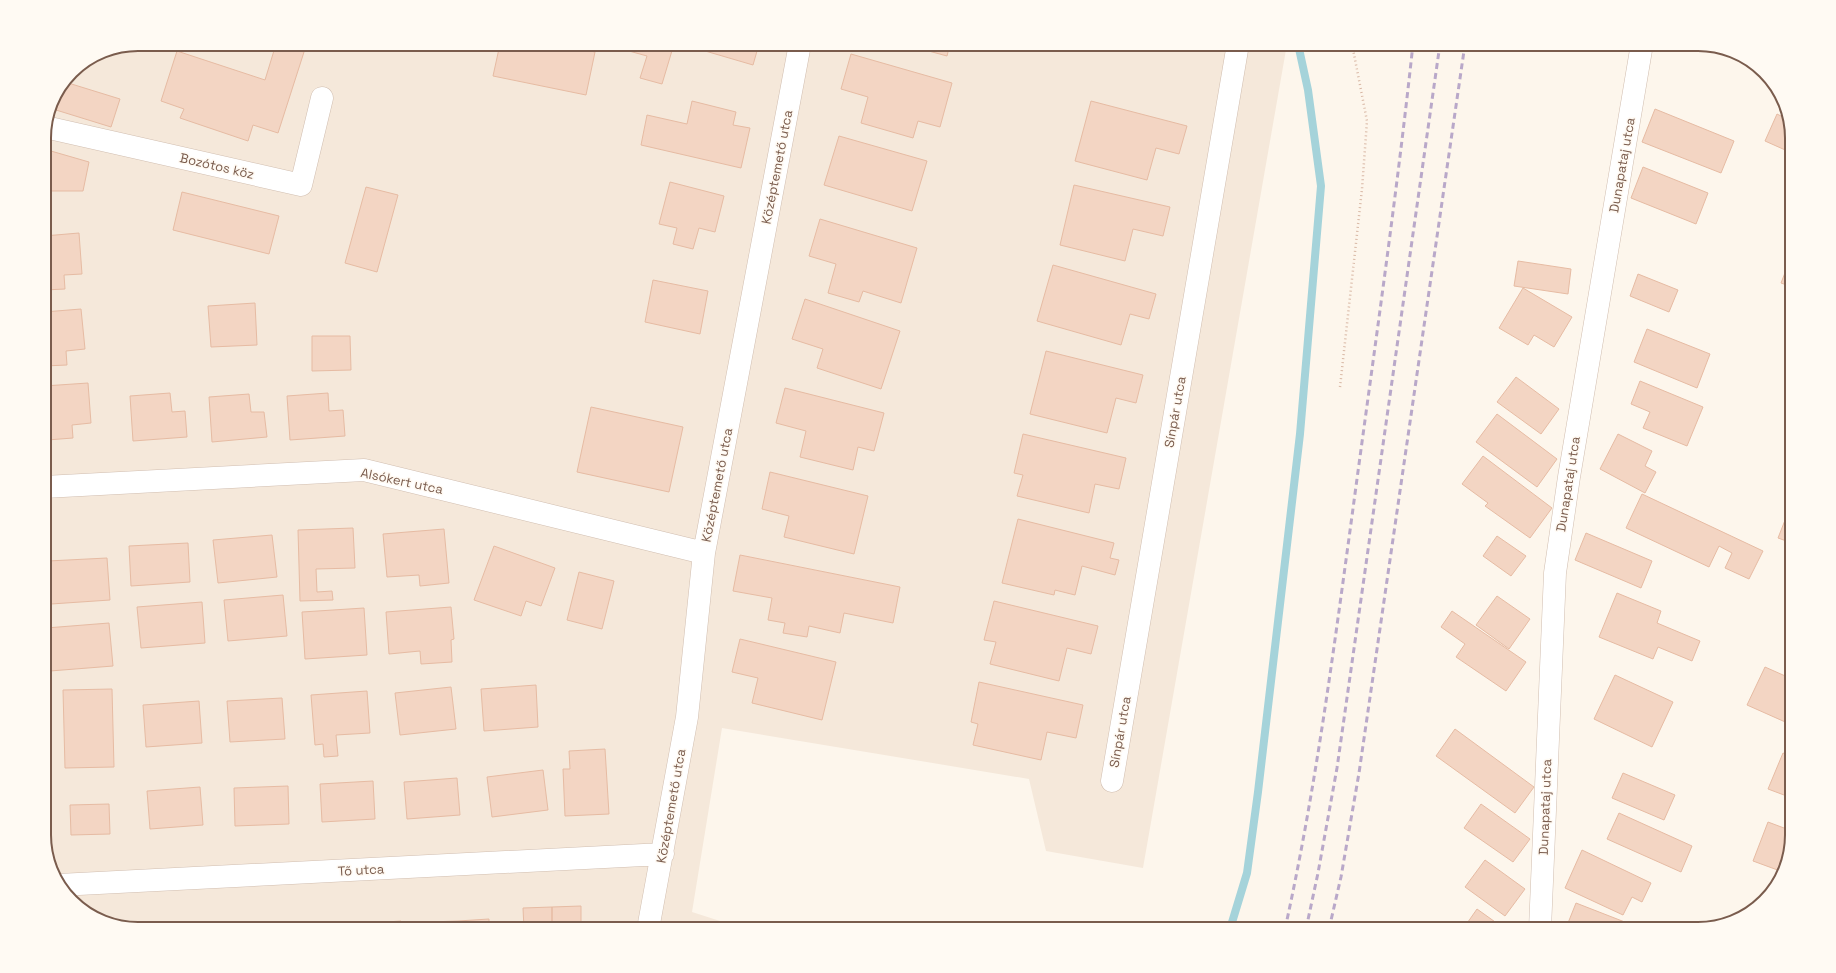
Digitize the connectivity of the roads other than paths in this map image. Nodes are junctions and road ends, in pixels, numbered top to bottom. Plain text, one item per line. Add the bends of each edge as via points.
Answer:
1 (799, 51) edge
2 (1237, 51) edge
3 (1641, 51) edge
4 (322, 98) dead end
5 (52, 128) edge
6 (51, 486) edge
7 (704, 553) junction
8 (1112, 781) dead end
9 (663, 854) junction
10 (67, 885) edge
11 (649, 922) edge
12 (1540, 922) edge

1 - 7 street, Középtemető utca
2 - 8 street, Sínpár utca
3 - 12 street, Dunapataj utca via 1571,462 1555,573
4 - 5 street, Bozótos köz via 301,185
6 - 7 street, Alsókert utca via 364,470
7 - 9 street, Középtemető utca via 687,717
9 - 10 street, Tő utca
9 - 11 street, Középtemető utca

